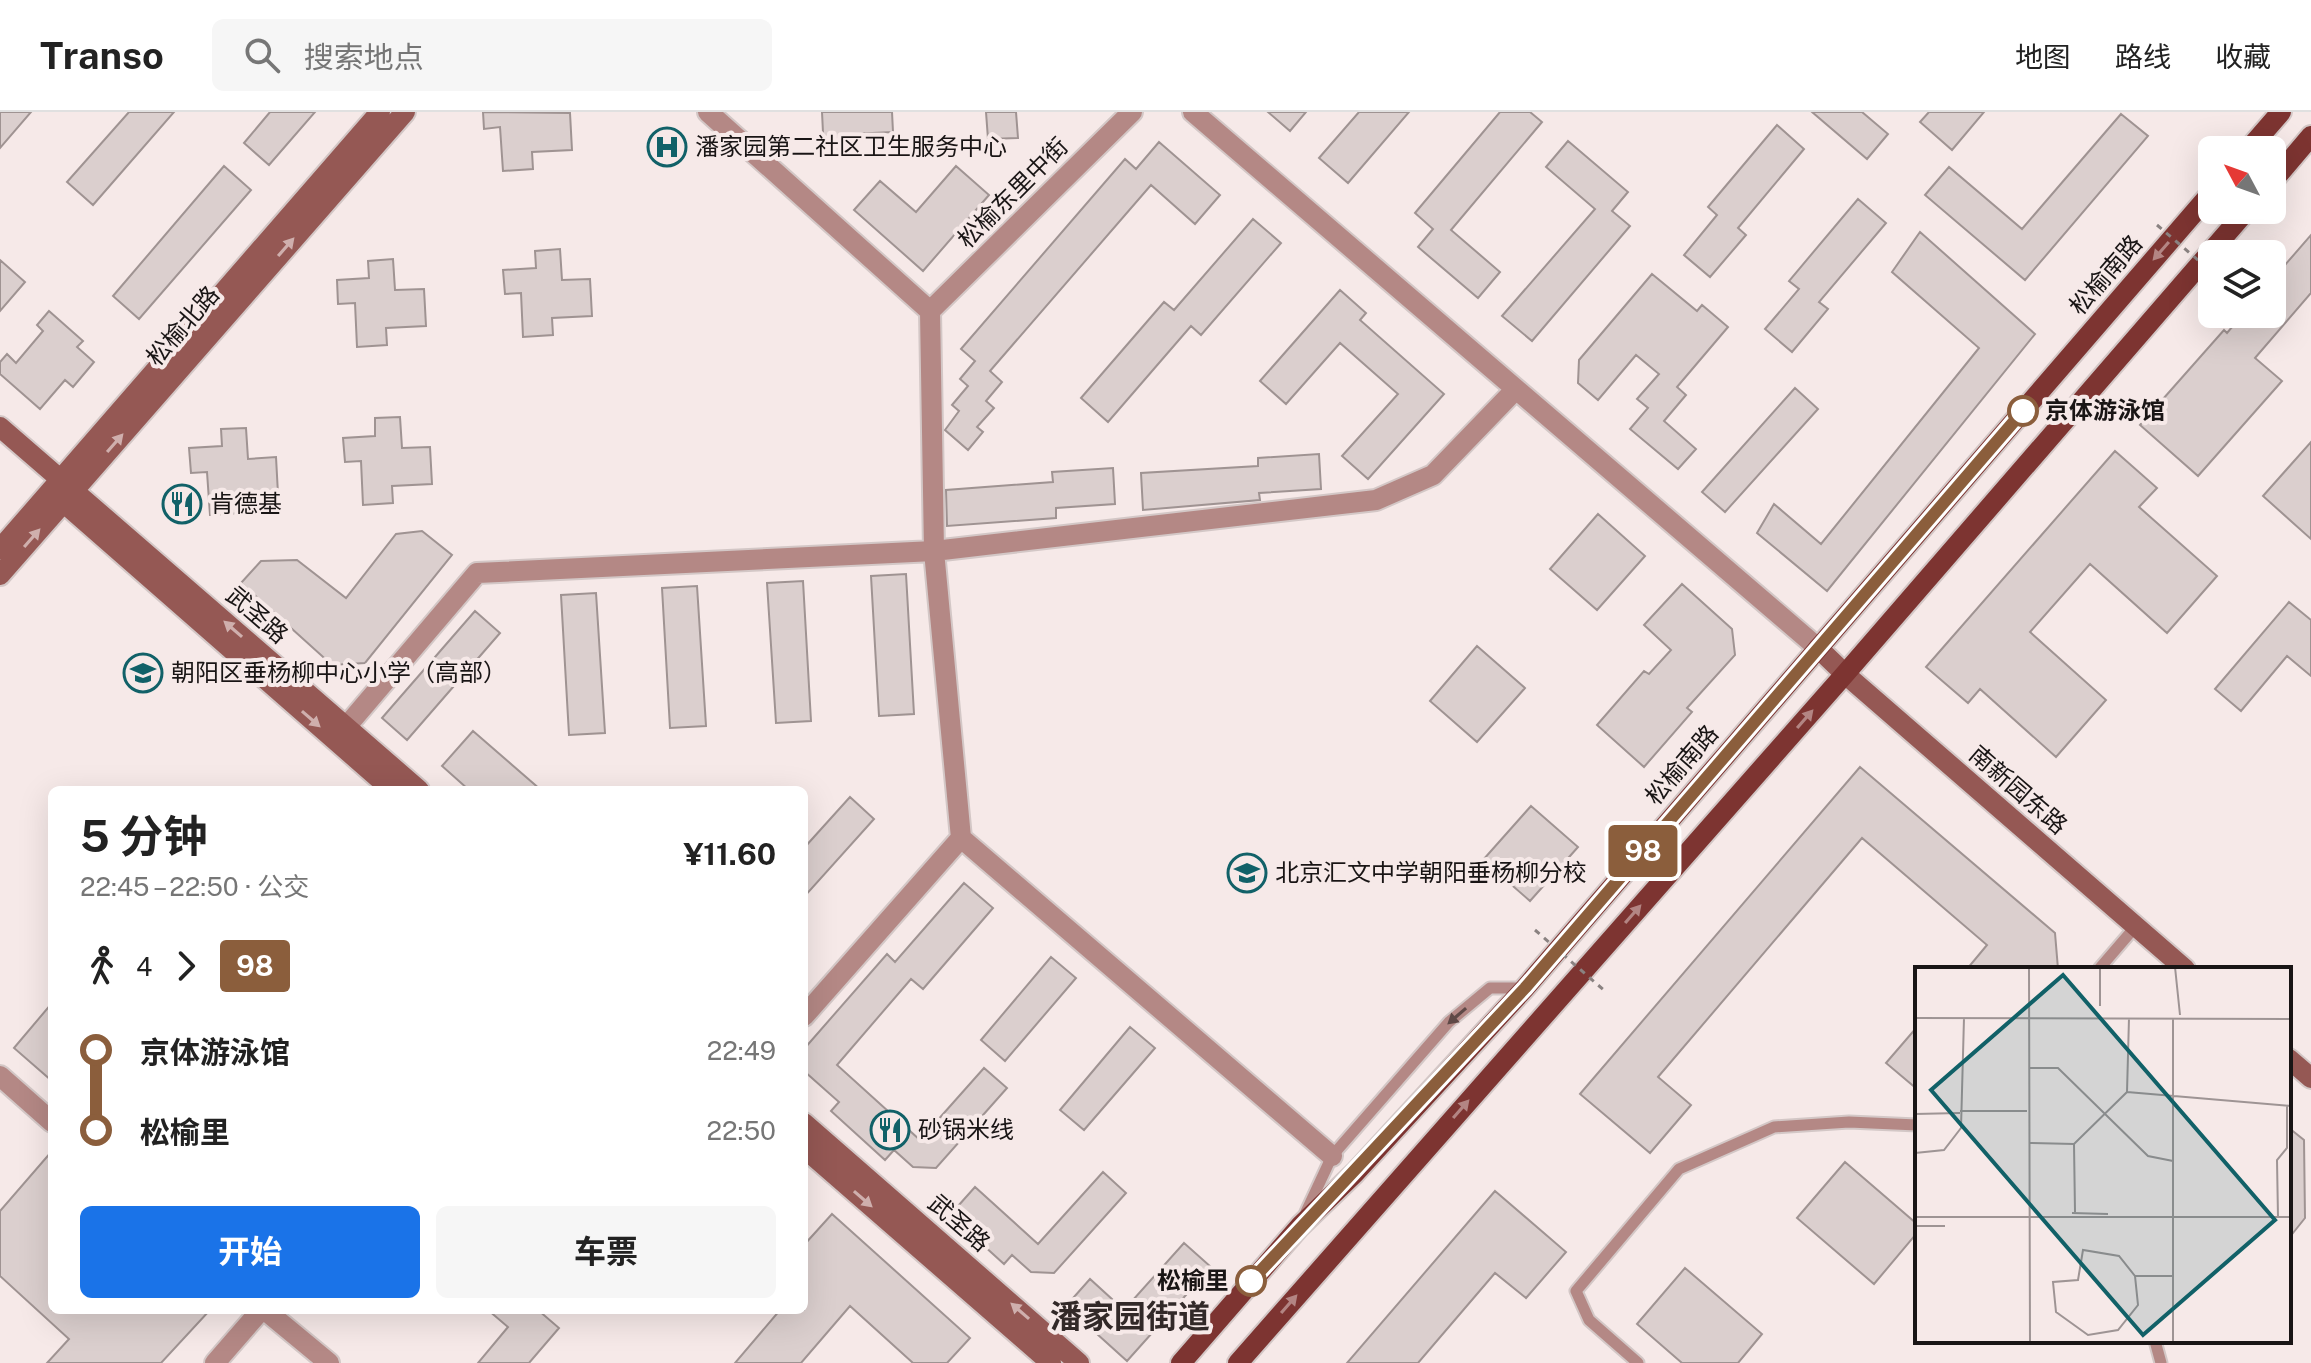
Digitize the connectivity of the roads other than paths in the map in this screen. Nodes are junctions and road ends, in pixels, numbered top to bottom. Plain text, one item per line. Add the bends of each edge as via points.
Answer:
1 (380, 112) edge
2 (405, 112) edge
3 (708, 112) edge
4 (1132, 112) edge
5 (1193, 112) edge
6 (2281, 112) edge
7 (2260, 136) edge
8 (2311, 136) edge
9 (2286, 165) edge
10 (2198, 208) edge
11 (2235, 224) edge
12 (930, 311) junction
13 (1515, 390) junction
14 (0, 427) edge
15 (66, 491) junction
16 (0, 549) edge
17 (934, 551) junction
18 (0, 575) edge
19 (1818, 648) junction
20 (1845, 674) junction
21 (346, 727) junction
22 (388, 786) edge
23 (414, 786) edge
24 (961, 838) junction
25 (2136, 926) junction
26 (2101, 967) edge
27 (2183, 967) edge
28 (1525, 988) junction
29 (808, 1011) edge
30 (2291, 1061) edge
31 (0, 1076) edge
32 (2311, 1078) edge
33 (48, 1118) edge
34 (1915, 1125) edge
35 (808, 1126) edge
36 (808, 1151) edge
37 (1332, 1156) junction
38 (1300, 1226) junction
39 (259, 1314) edge
40 (268, 1314) edge
41 (2156, 1343) edge
42 (215, 1363) edge
43 (329, 1363) edge
44 (1051, 1363) edge
45 (1079, 1363) edge
46 (1181, 1363) edge
47 (1238, 1363) edge
48 (1638, 1363) edge
49 (2161, 1363) edge

1 - 15 street, 松榆北路
15 -> 2 street, 松榆北路
3 - 12 street
4 - 12 street, 松榆东里中街
5 - 13 street
6 - 7 main road
8 - 9 main road
10 -> 19 main road, 松榆南路
11 - 20 main road
12 - 17 street
13 - 17 street via 1433,475 1376,500
13 - 19 street
14 - 15 street, 武圣路
15 - 16 street, 松榆北路
18 -> 15 street, 松榆北路
21 -> 15 street, 武圣路
15 -> 22 street, 武圣路
17 - 21 street via 477,573
17 - 24 street
19 - 20 street, 南新园东路
19 - 28 main road, 松榆南路
20 - 25 street, 南新园东路
47 -> 20 main road
21 - 23 street, 武圣路
24 - 29 street
24 - 37 street
25 - 26 lane
25 - 27 street, 南新园东路
28 -> 37 lane via 1490,988 1449,1022
28 - 38 main road, 松榆南路
30 - 32 street
31 - 33 street
34 - 48 lane via 1774,1127 1679,1169 1576,1291 1589,1320
45 -> 35 street, 武圣路
36 -> 44 street, 武圣路
37 - 38 lane
38 - 46 main road, 松榆南路
39 - 42 street
40 - 43 street
41 - 49 lane

